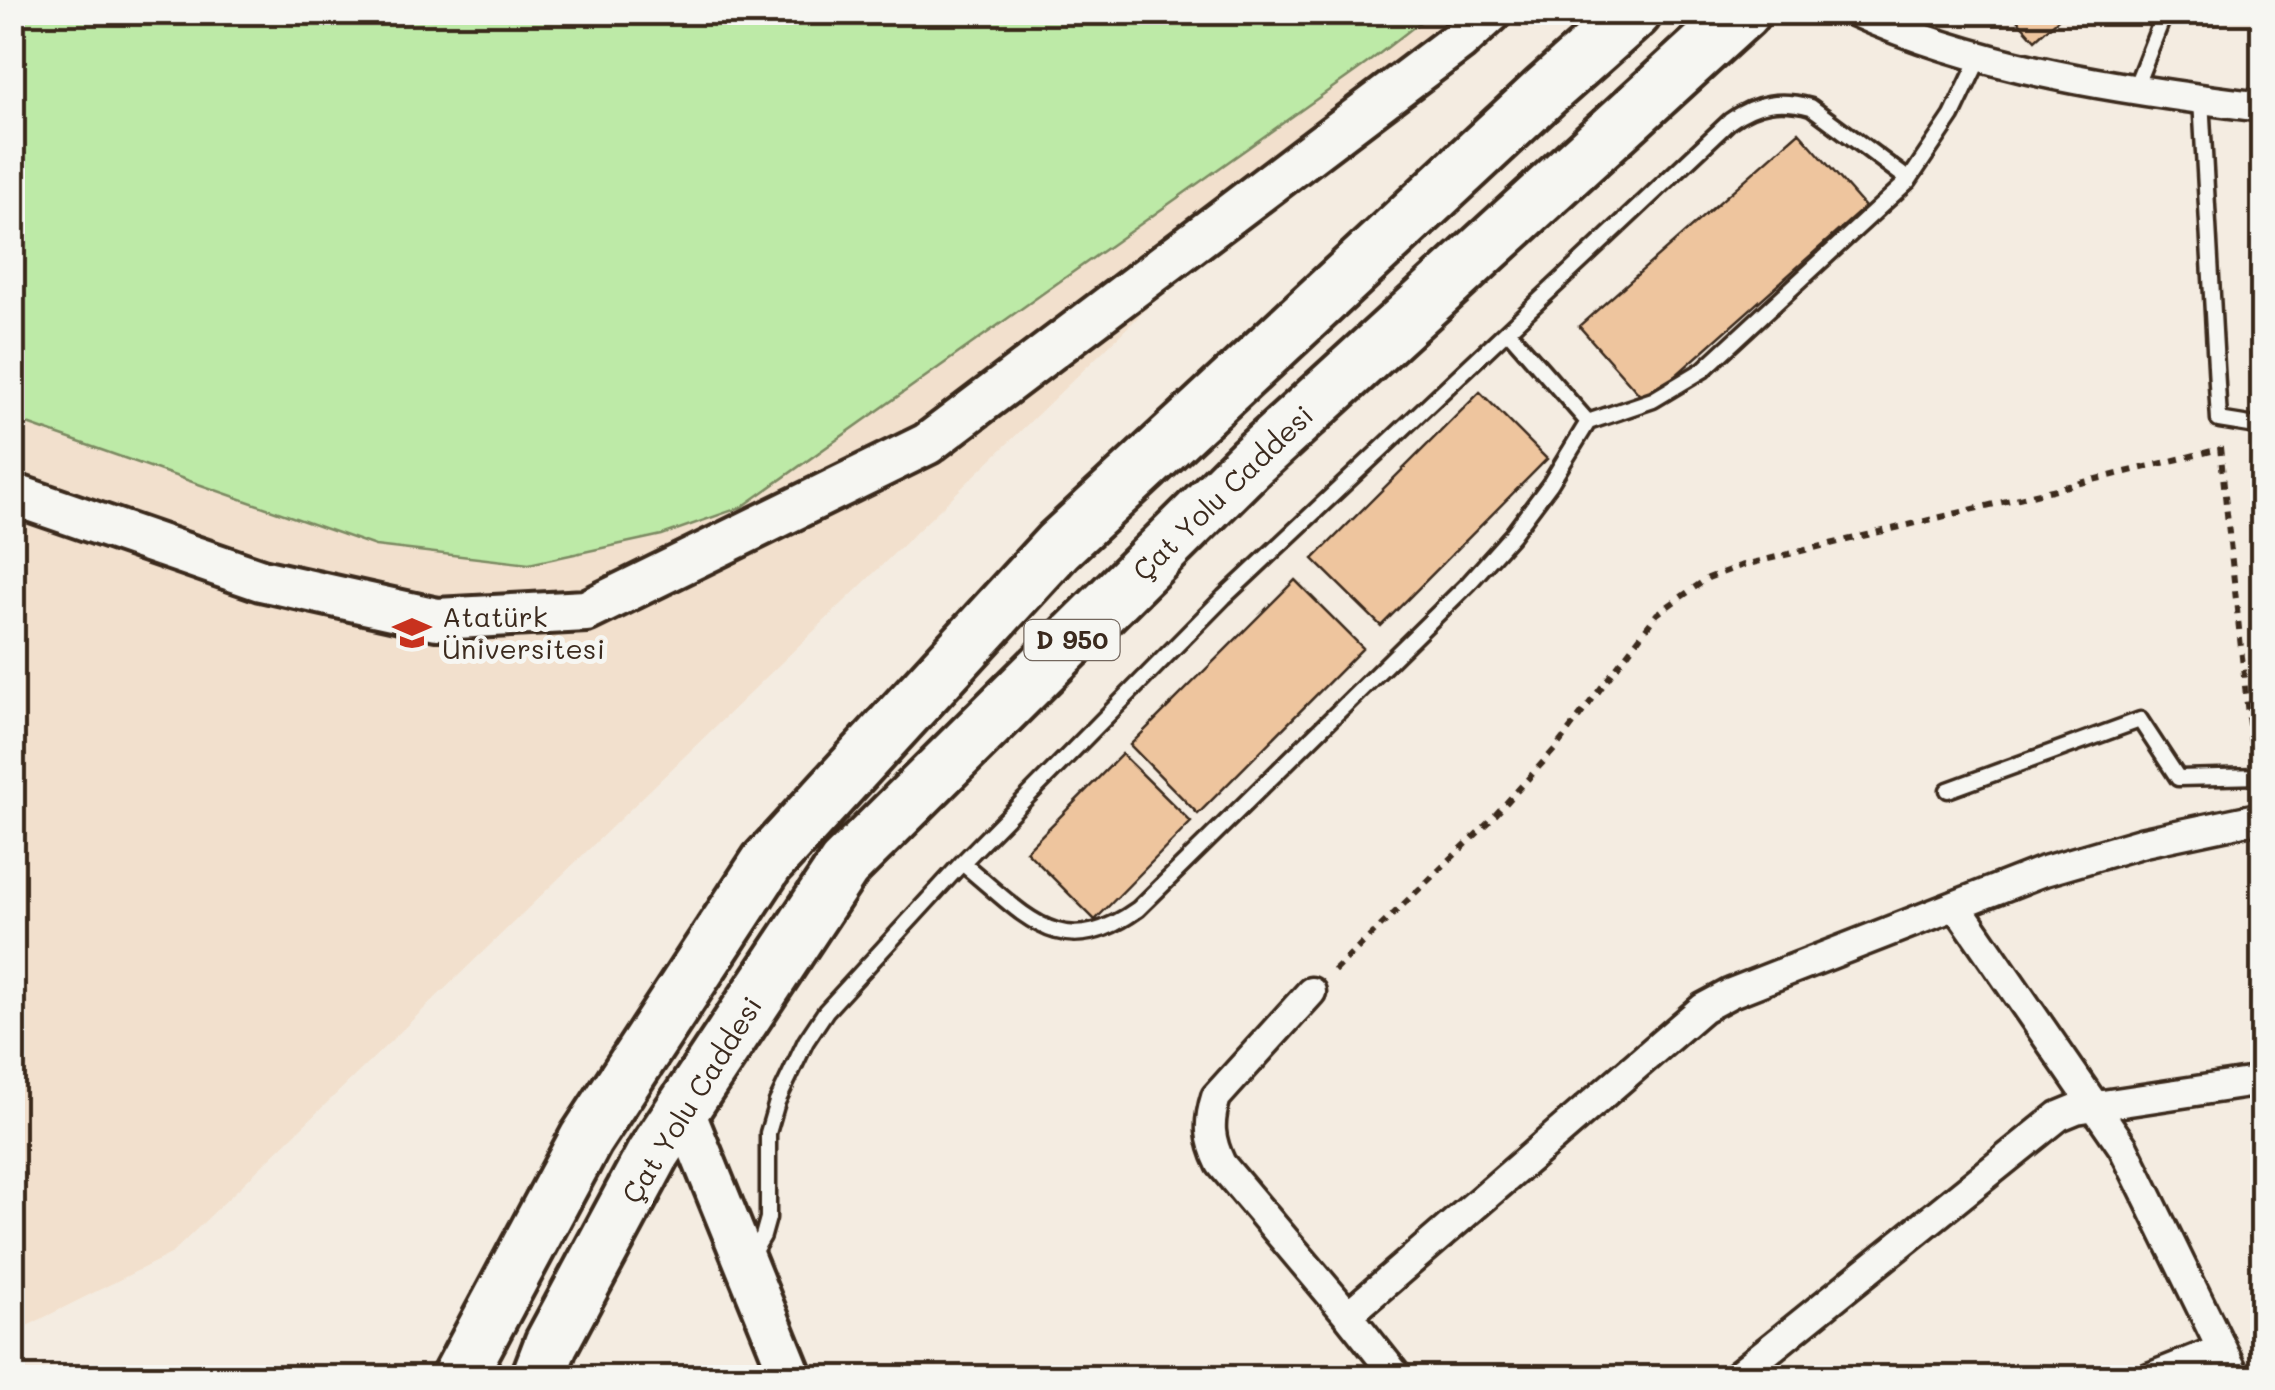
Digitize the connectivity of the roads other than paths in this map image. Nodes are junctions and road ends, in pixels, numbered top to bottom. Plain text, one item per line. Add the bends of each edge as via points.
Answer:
1 (1491, 12) edge
2 (1635, 12) edge
3 (1743, 12) edge
4 (1855, 12) edge
5 (2165, 12) edge
6 (1979, 59) junction
7 (2136, 88) junction
8 (2201, 100) junction
9 (2262, 107) edge
10 (1909, 180) junction
11 (1508, 331) junction
12 (1588, 422) junction
13 (2262, 426) edge
14 (12, 494) edge
15 (2258, 776) edge
16 (1948, 790) dead end
17 (2262, 817) edge
18 (962, 864) junction
19 (1956, 904) junction
20 (1311, 992) road end
21 (2262, 1081) edge
22 (2097, 1106) junction
23 (683, 1109) junction
24 (747, 1260) junction
25 (1348, 1315) junction
26 (2222, 1350) junction
27 (458, 1378) edge
28 (538, 1378) edge
29 (792, 1378) edge
30 (1398, 1378) edge
31 (1734, 1378) edge
32 (2149, 1378) edge
33 (2236, 1378) edge

1 - 14 street via 927,444 586,611 438,620 261,580
2 - 27 highway, D 950 via 1058,546 768,863 586,1139
3 - 23 highway, Çat Yolu Caddesi / D 950 via 1251,462 844,866
4 - 6 street
5 - 7 lane
6 - 7 street
6 - 10 lane via 1952,116
7 - 8 street
8 - 9 street
8 - 13 lane via 2219,420
10 - 11 lane via 1811,107 1757,106 1730,120
10 - 12 lane via 1703,370 1653,400
11 - 12 lane
11 - 18 lane via 1224,597
12 - 18 lane via 1521,522 1470,582 1138,909 1082,934 1045,930
15 - 16 lane via 2178,778 2140,720
17 - 19 street via 2128,847
18 - 24 lane via 806,1040 768,1133 768,1218
19 - 22 street
19 - 25 street via 1703,1008
20 - 25 street via 1216,1097 1209,1119 1220,1164
21 - 22 street
22 - 26 street
22 - 31 street via 2044,1126
23 - 24 street
23 - 28 highway, Çat Yolu Caddesi / D 950 via 601,1248
24 - 29 street
25 - 30 street
26 - 32 street
26 - 33 street

